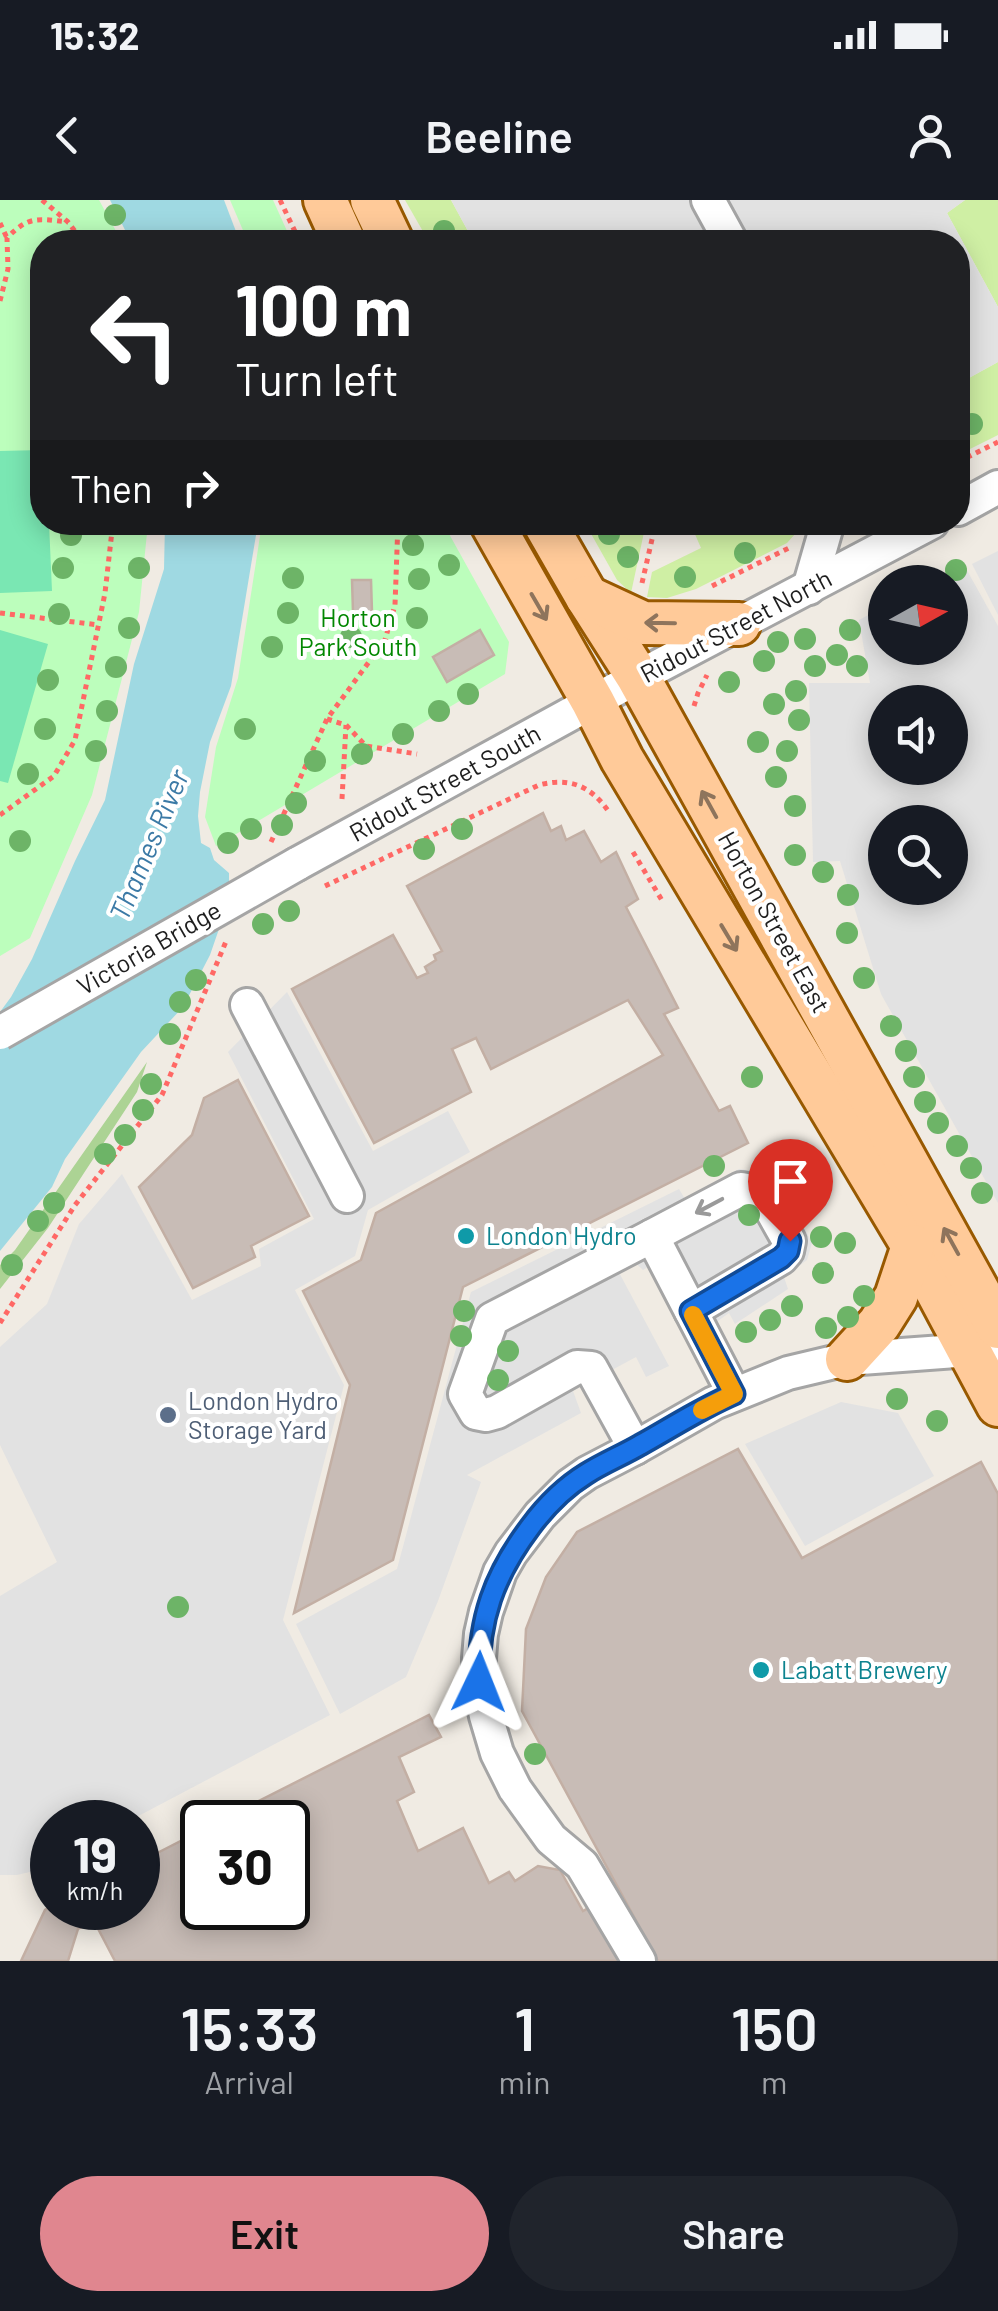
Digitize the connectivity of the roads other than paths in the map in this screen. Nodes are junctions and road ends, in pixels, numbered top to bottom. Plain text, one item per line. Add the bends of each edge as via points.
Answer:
1 (325, 200) edge
2 (372, 200) edge
3 (708, 200) edge
4 (339, 230) edge
5 (386, 230) edge
6 (724, 230) edge
7 (970, 485) edge
8 (998, 487) edge
9 (970, 502) edge
10 (498, 535) edge
11 (551, 535) edge
12 (824, 535) edge
13 (908, 535) edge
14 (809, 588) junction
15 (587, 597) junction
16 (738, 624) junction
17 (638, 677) junction
18 (593, 702) junction
19 (297, 864) joint
20 (248, 1005) dead end
21 (0, 1032) edge
22 (347, 1196) dead end
23 (652, 1236) junction
24 (913, 1246) junction
25 (691, 1311) junction
26 (988, 1342) edge
27 (847, 1359) junction
28 (734, 1394) junction
29 (998, 1405) edge
30 (636, 1448) junction
31 (639, 1961) edge

1 - 4 main road
2 - 5 main road
3 - 6 street
7 - 8 street
8 - 9 street
10 -> 18 main road, Horton Street East
11 - 15 main road, Horton Street East
12 - 14 street
13 - 14 street, Ridout Street North
14 - 16 street, Ridout Street North
16 -> 15 main road via 643,623
15 - 17 main road, Horton Street East
16 - 17 street, Ridout Street North
17 - 18 street, Ridout Street North
26 -> 17 main road, Horton Street East
18 - 19 street, Ridout Street South
18 -> 24 main road, Horton Street East
19 - 21 street, Victoria Bridge, bridge
20 - 22 street
23 - 25 street
25 -> 23 street via 781,1258 790,1241 762,1193 742,1189
23 - 30 street via 492,1319 465,1394 476,1413 486,1415 576,1367 591,1368
24 - 26 main road, Horton Street East
24 - 27 main road via 896,1298
25 - 28 street
26 - 27 street
26 - 29 main road, Horton Street East
27 - 28 street
28 - 30 street
30 - 31 street via 570,1485 510,1552 486,1612 479,1682 515,1789 551,1839 582,1864

